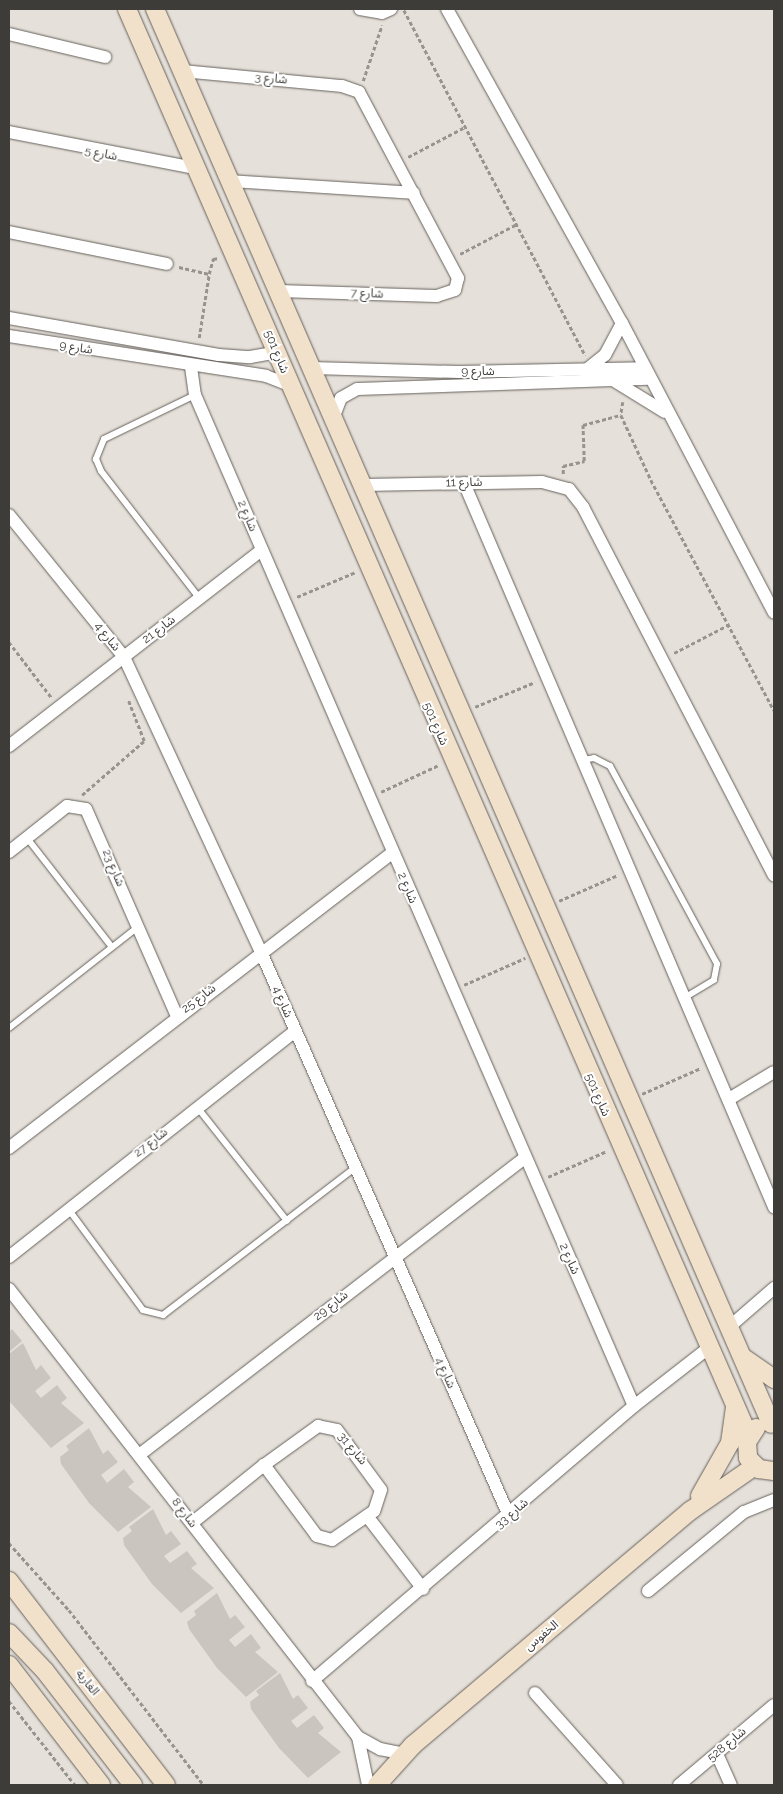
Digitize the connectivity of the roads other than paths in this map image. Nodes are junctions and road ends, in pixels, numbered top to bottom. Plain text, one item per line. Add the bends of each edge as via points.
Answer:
1 (127, 9) edge
2 (360, 9) edge
3 (447, 9) edge
4 (159, 11) edge
5 (386, 11) edge
6 (9, 34) edge
7 (105, 57) dead end
8 (182, 71) junction
9 (9, 132) edge
10 (195, 168) junction
11 (230, 181) junction
12 (414, 193) junction
13 (9, 232) edge
14 (167, 264) road end
15 (278, 291) junction
16 (15, 320) edge
17 (622, 323) junction
18 (11, 340) edge
19 (277, 352) junction
20 (191, 367) junction
21 (312, 368) junction
22 (587, 369) junction
23 (646, 374) junction
24 (290, 384) junction
25 (620, 384) junction
26 (195, 395) junction
27 (669, 415) junction
28 (334, 416) junction
29 (464, 482) junction
30 (364, 485) junction
31 (9, 515) edge
32 (262, 550) junction
33 (200, 599) junction
34 (774, 612) edge
35 (124, 657) junction
36 (9, 746) edge
37 (582, 760) junction
38 (26, 838) junction
39 (9, 852) edge
40 (392, 853) junction
41 (774, 875) edge
42 (138, 926) junction
43 (112, 947) junction
44 (261, 952) junction
45 (686, 997) junction
46 (177, 1016) junction
47 (9, 1028) edge
48 (295, 1031) junction
49 (774, 1072) edge
50 (729, 1099) junction
51 (197, 1107) junction
52 (9, 1148) edge
53 (524, 1158) junction
54 (356, 1167) junction
55 (774, 1207) edge
56 (68, 1208) junction
57 (287, 1221) junction
58 (9, 1257) edge
59 (393, 1257) junction
60 (774, 1288) edge
61 (9, 1289) edge
62 (728, 1328) junction
63 (711, 1346) junction
64 (742, 1356) junction
65 (774, 1379) edge
66 (736, 1403) junction
67 (634, 1406) junction
68 (772, 1424) edge
69 (747, 1442) junction
70 (139, 1455) junction
71 (264, 1465) junction
72 (768, 1471) edge
73 (713, 1492) junction
74 (774, 1500) edge
75 (690, 1511) junction
76 (368, 1516) junction
77 (509, 1516) junction
78 (192, 1524) junction
79 (9, 1581) edge
80 (423, 1588) junction
81 (648, 1590) dead end
82 (9, 1633) edge
83 (9, 1665) edge
84 (312, 1682) junction
85 (535, 1692) dead end
86 (774, 1705) edge
87 (358, 1737) junction
88 (405, 1754) junction
89 (716, 1754) junction
90 (101, 1785) edge
91 (134, 1785) edge
92 (166, 1785) edge
93 (368, 1785) edge
94 (377, 1785) edge
95 (617, 1785) edge
96 (679, 1785) edge
97 (731, 1785) edge

1 - 10 street, شارع 501
2 - 5 street
3 - 17 street
4 - 8 street, شارع 501
6 - 7 street
8 - 11 street, شارع 501
8 - 12 street, شارع 3 via 342,86 359,92
9 - 10 street, شارع 5
10 - 19 street, شارع 501
11 - 12 street
11 - 15 street, شارع 501
12 - 15 street, شارع 7 via 450,259 458,278 455,290 437,296
13 - 14 street
15 - 21 street, شارع 501
16 - 18 street
16 - 19 street, شارع 9 via 197,352 250,357
17 - 22 street via 610,347
17 - 23 street
18 - 20 street, شارع 9
19 - 24 street, شارع 501
20 - 24 street, شارع 9 via 266,376
20 - 26 street, شارع 2
21 - 22 street, شارع 9
21 - 28 street, شارع 501
22 - 23 street, شارع 9
23 - 25 street, شارع 9
23 - 27 street
24 - 63 street, شارع 501 via 619,1146
25 - 27 street
25 - 28 street, شارع 9 via 357,389 341,398
26 - 32 street, شارع 2
26 - 33 lane via 113,433 96,451 101,471
27 - 34 street
28 - 30 street, شارع 501
29 - 30 street, شارع 11
29 - 37 street via 544,678
29 - 41 street, شارع 11 via 563,486 579,501
30 - 62 street, شارع 501
31 - 35 street, شارع 4
32 - 33 street, شارع 21
32 - 40 street, شارع 2
33 - 35 street, شارع 21
35 - 36 street, شارع 21
35 - 44 street, شارع 4
37 - 45 street
37 - 45 lane via 594,758 610,766 717,964 714,980
38 - 39 street
38 - 42 street, شارع 23 via 67,806 81,805 91,816
38 - 43 lane
40 - 44 street, شارع 25
40 - 53 street, شارع 2
42 - 43 lane
42 - 46 street, شارع 23
43 - 47 lane
44 - 46 street, شارع 25
44 - 48 street, شارع 4
45 - 50 street
46 - 52 street, شارع 25
48 - 51 street, شارع 27
48 - 54 street, شارع 4
49 - 50 street
50 - 55 street
51 - 56 street, شارع 27
51 - 57 lane
53 - 59 street, شارع 29
53 - 67 street, شارع 2
54 - 57 lane
54 - 59 street, شارع 4
56 - 57 lane via 139,1304 156,1316 170,1313
56 - 58 street, شارع 27
59 - 70 street, شارع 29
59 - 77 street, شارع 4
60 - 62 street
61 - 70 street, شارع 8
62 - 64 street, شارع 501
63 - 66 street, شارع 501
63 - 67 street, شارع 33
64 - 65 street
64 - 68 street, شارع 501
66 - 69 street, شارع 501
66 - 75 street via 725,1455
67 - 77 street, شارع 33
68 - 69 street via 756,1429
69 - 72 street, شارع 501
69 - 73 street, الخفوس
70 - 78 street, شارع 8
71 - 76 street, شارع 31 via 322,1539 338,1538
71 - 76 street, شارع 31 via 309,1429 328,1426 337,1430 379,1483 378,1505
71 - 78 street, شارع 31
72 - 73 street, الخفوس
73 - 75 street, الخفوس
74 - 81 street via 744,1512
75 - 88 street, الخفوس
76 - 80 street
77 - 80 street, شارع 33
78 - 84 street, شارع 8
79 - 92 street, الغارية
80 - 84 street, شارع 33
82 - 91 street via 45,1670
83 - 90 street
84 - 87 street, شارع 8
85 - 95 street
86 - 89 street, شارع 528
87 - 88 street, شارع 8 via 380,1749
87 - 93 street, شارع 8
88 - 94 street, الخفوس
89 - 96 street, شارع 528
89 - 97 street

